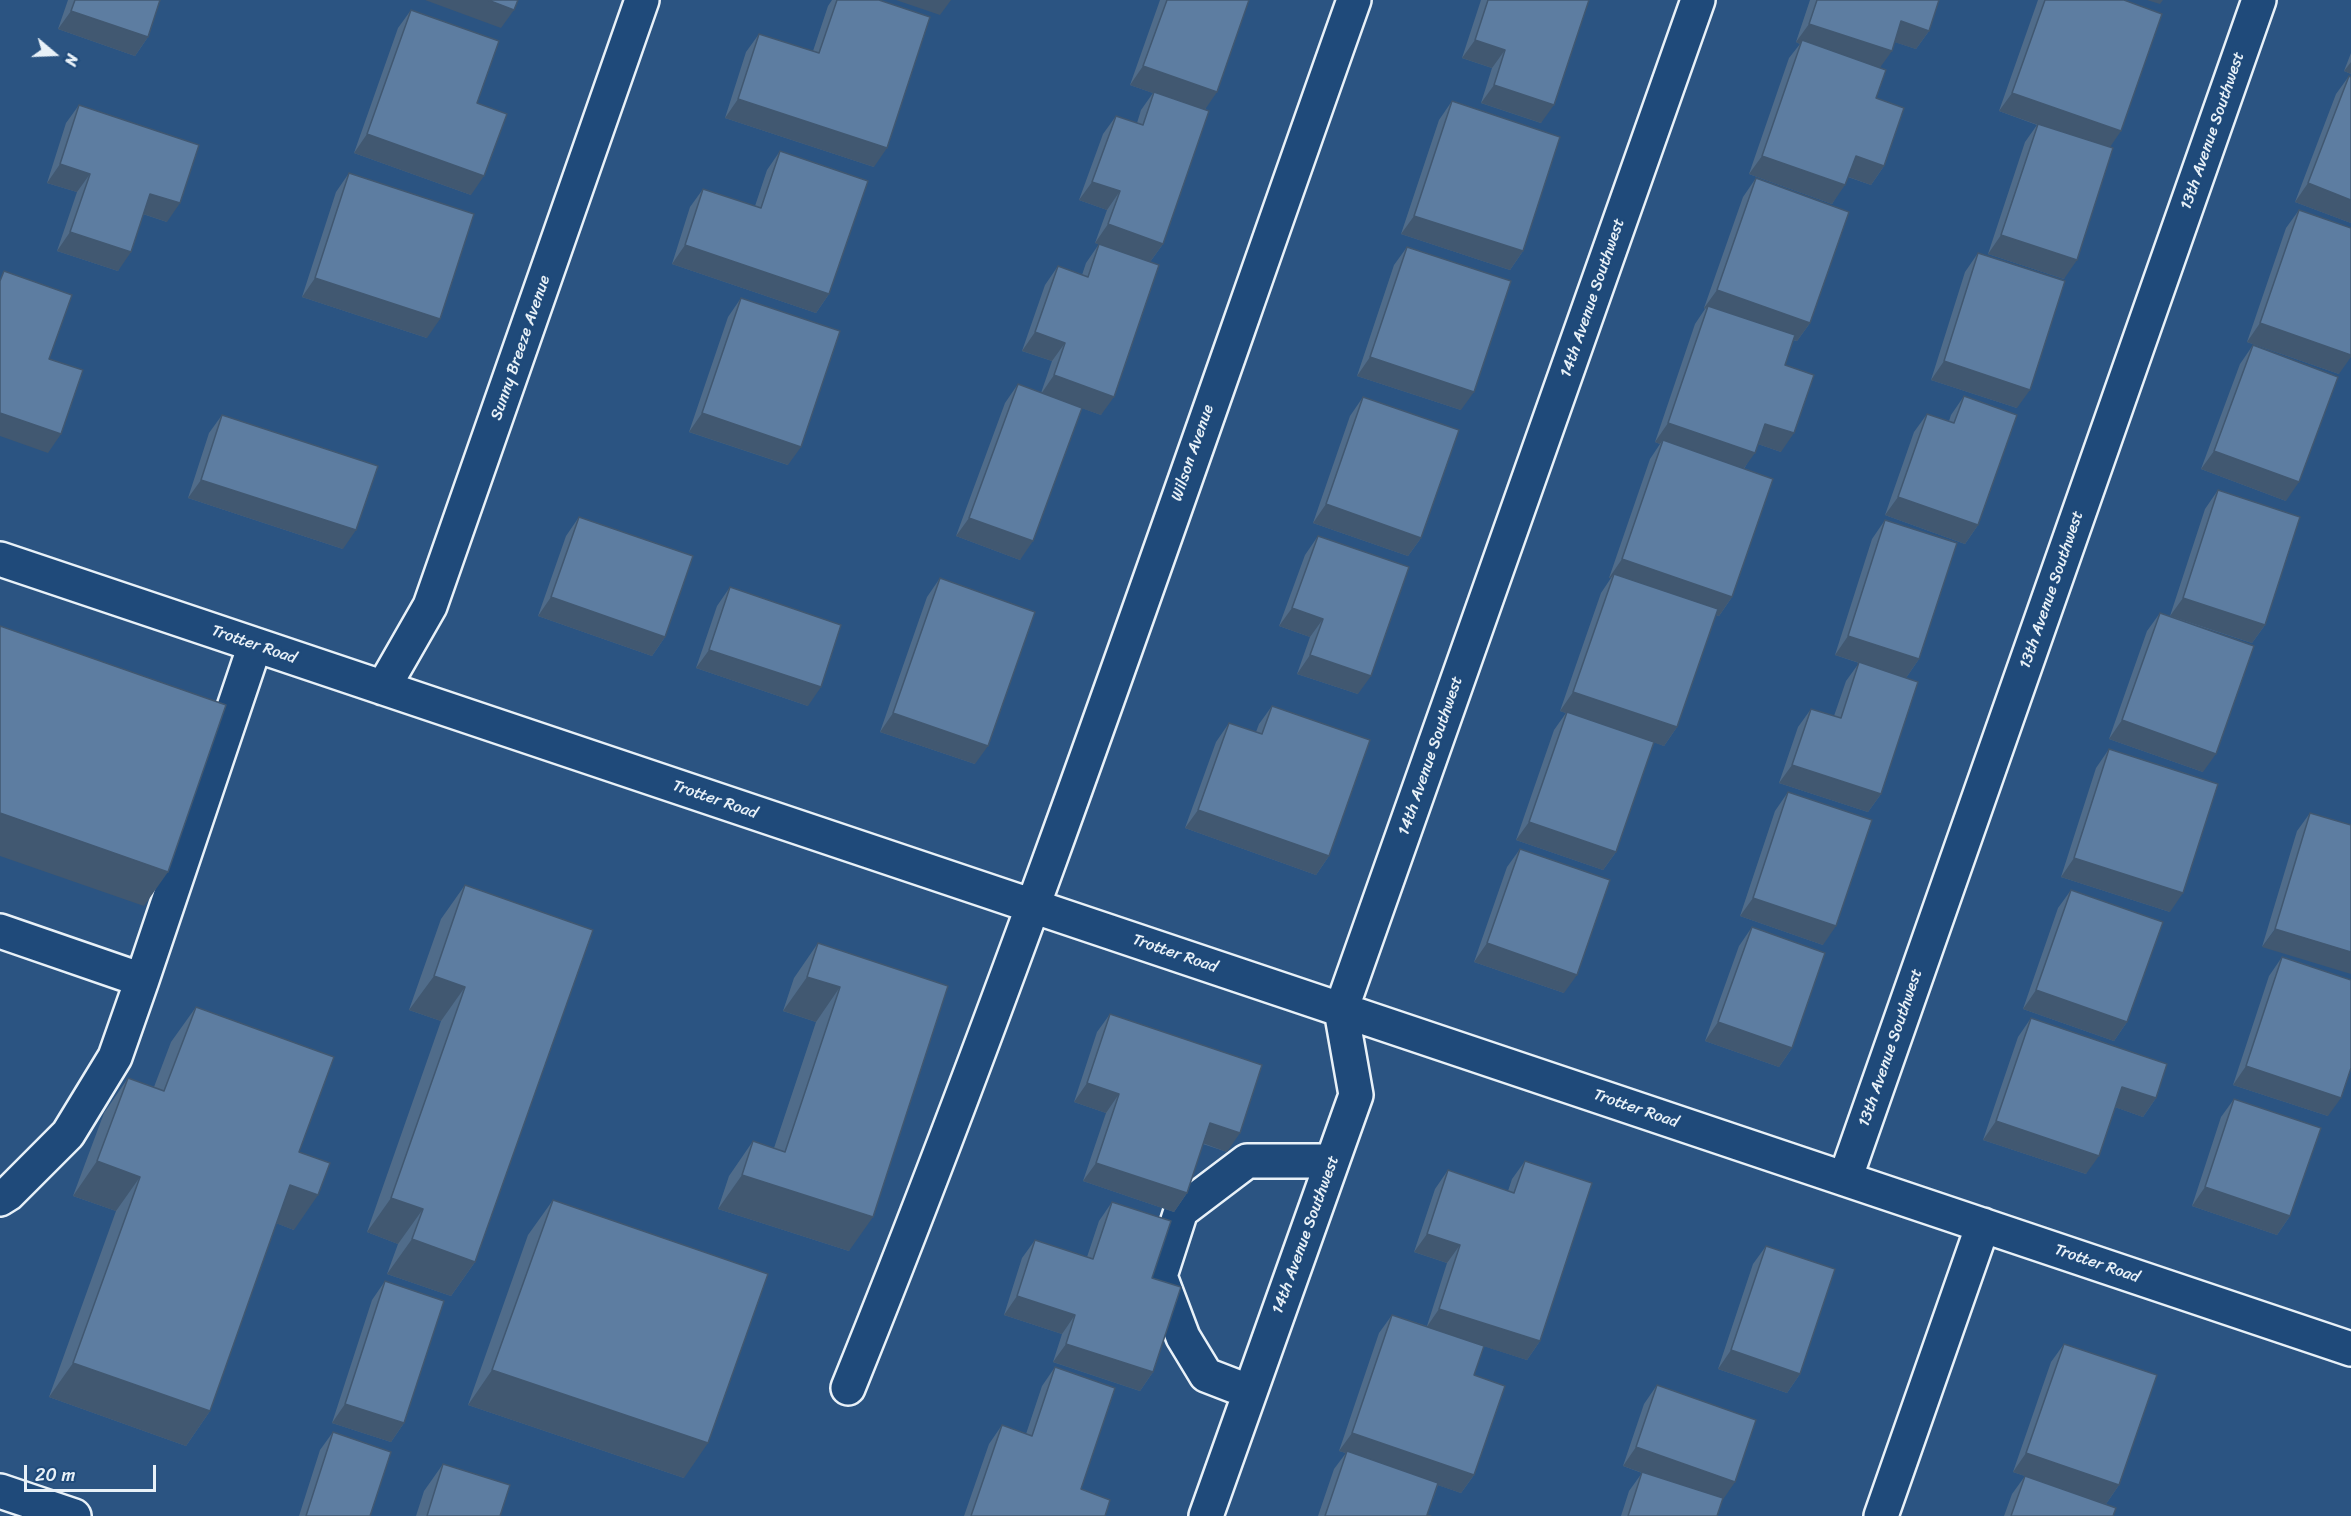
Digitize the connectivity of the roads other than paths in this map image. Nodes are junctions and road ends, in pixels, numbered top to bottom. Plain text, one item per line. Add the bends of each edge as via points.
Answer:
1 (642, 0) edge
2 (1354, 0) edge
3 (1698, 0) edge
4 (2259, 0) edge
5 (0, 559) edge
6 (255, 645) junction
7 (383, 688) junction
8 (1033, 907) junction
9 (0, 931) edge
10 (142, 980) junction
11 (1341, 1010) junction
12 (1332, 1161) junction
13 (1845, 1179) junction
14 (0, 1199) edge
15 (1983, 1226) junction
16 (2349, 1343) edge
17 (848, 1388) dead end
18 (1250, 1392) junction
19 (0, 1491) edge
20 (74, 1516) edge
21 (1206, 1516) edge
22 (1881, 1516) edge

1 - 7 street, Sunny Breeze Avenue via 430,606
2 - 8 street, Wilson Avenue
3 - 11 street, 14th Avenue Southwest
4 - 13 street, 13th Avenue Southwest
5 - 6 street, Trotter Road
6 - 7 street, Trotter Road
6 - 10 street
7 - 8 street, Trotter Road
8 - 11 street, Trotter Road
8 - 17 street, Wilson Avenue via 992,1022
9 - 10 street
10 - 14 street via 115,1057 69,1134
11 - 12 street, 14th Avenue Southwest via 1356,1095
11 - 13 street, Trotter Road
12 - 18 street, 14th Avenue Southwest
12 - 18 street via 1246,1161 1181,1211 1160,1276 1179,1327 1206,1375
13 - 15 street, Trotter Road
15 - 16 street, Trotter Road
15 - 22 street
18 - 21 street, 14th Avenue Southwest
19 - 20 street

